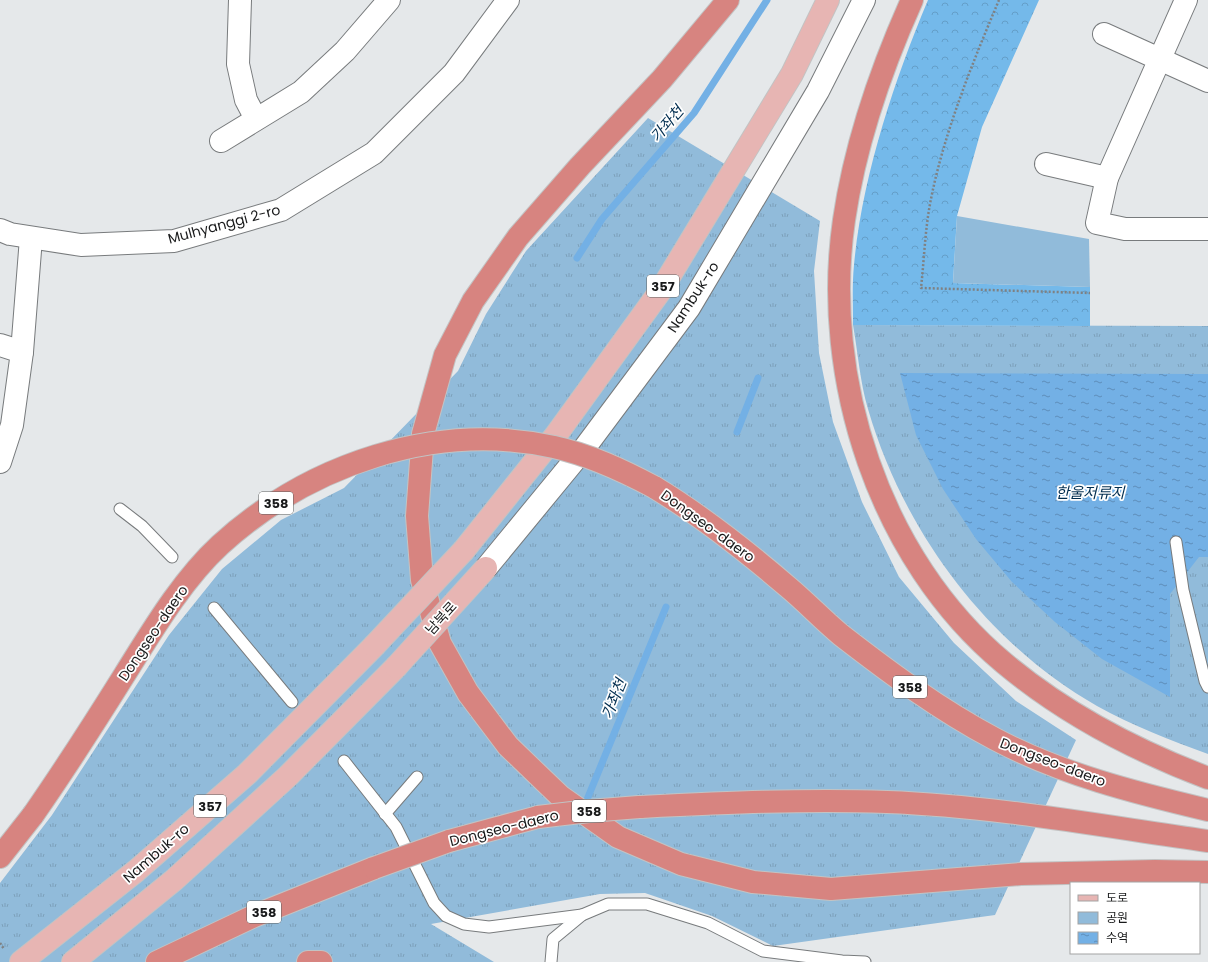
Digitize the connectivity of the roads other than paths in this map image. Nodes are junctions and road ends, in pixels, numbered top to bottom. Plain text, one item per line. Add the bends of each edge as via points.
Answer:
1 (240, 0) edge
2 (389, 0) edge
3 (508, 0) edge
4 (728, 0) edge
5 (828, 0) edge
6 (864, 0) edge
7 (912, 0) edge
8 (1186, 0) edge
9 (1104, 34) dead end
10 (1160, 58) junction
11 (1208, 81) edge
12 (256, 119) junction
13 (221, 141) dead end
14 (1046, 164) dead end
15 (1107, 178) junction
16 (1208, 229) edge
17 (0, 230) edge
18 (31, 238) junction
19 (0, 345) edge
20 (22, 352) junction
21 (0, 462) edge
22 (120, 509) dead end
23 (1176, 542) dead end
24 (172, 558) dead end
25 (486, 568) joint
26 (214, 608) dead end
27 (374, 646) joint
28 (1208, 687) edge
29 (292, 702) dead end
30 (344, 761) dead end
31 (417, 777) dead end
32 (1208, 778) edge
33 (1208, 810) edge
34 (385, 814) junction
35 (1208, 841) edge
36 (0, 857) edge
37 (1208, 872) edge
38 (582, 915) junction
39 (28, 957) edge
40 (72, 962) edge
41 (157, 962) edge
42 (308, 962) edge
43 (321, 962) edge
44 (551, 962) edge
45 (865, 962) edge

1 - 12 street via 238,64 246,100
2 - 12 street via 345,51 301,92
3 - 18 street, Mulhyanggi 2-ro via 454,73 374,153 281,210 174,241 81,245
4 - 37 highway via 662,79 580,166 518,237 473,301 445,355 423,434 417,516 422,580 440,643 468,693 508,746 560,796 618,837 681,864 753,882 831,889 1021,874
5 - 27 main road, 남북로 / 357, bridge via 792,74 661,290 556,435 464,550
6 - 25 street, Nambuk-ro / 357 via 818,91 689,308 584,450
7 - 32 highway via 896,35 865,127 844,221 839,276 841,331 846,375 868,460 898,528 920,567 942,599 971,633 1002,662 1074,714 1162,761
8 - 10 street
9 - 10 street
10 - 11 street
10 - 15 street
12 - 13 street
14 - 15 street
15 - 16 street via 1097,223 1125,229
17 - 18 street, Mulhyanggi 2-ro
18 - 20 street
19 - 20 street
20 - 21 street via 12,425
22 - 24 lane via 142,526
23 - 28 lane via 1188,613 1204,681
25 - 40 main road, 남북로 / 357, bridge via 396,667 288,776 174,880
26 - 29 lane
27 - 39 main road, Nambuk-ro / 357 via 247,774 136,871
30 - 34 lane
31 - 34 lane
33 - 36 highway, Dongseo-daero / 358, bridge via 1146,796 1062,768 996,740 953,716 840,634 721,532 687,507 618,468 588,456 554,447 516,441 476,439 438,441 398,449 360,461 316,480 267,508 219,546 183,587 153,628 69,764
34 - 38 lane via 406,845 434,903 446,916 464,924 489,927
35 - 41 highway, Dongseo-daero / 358, bridge via 973,808 888,802 807,801 589,811 538,817 449,841 254,916
38 - 44 lane via 554,939
38 - 45 lane via 608,904 647,904 708,923 763,950
42 - 43 highway

